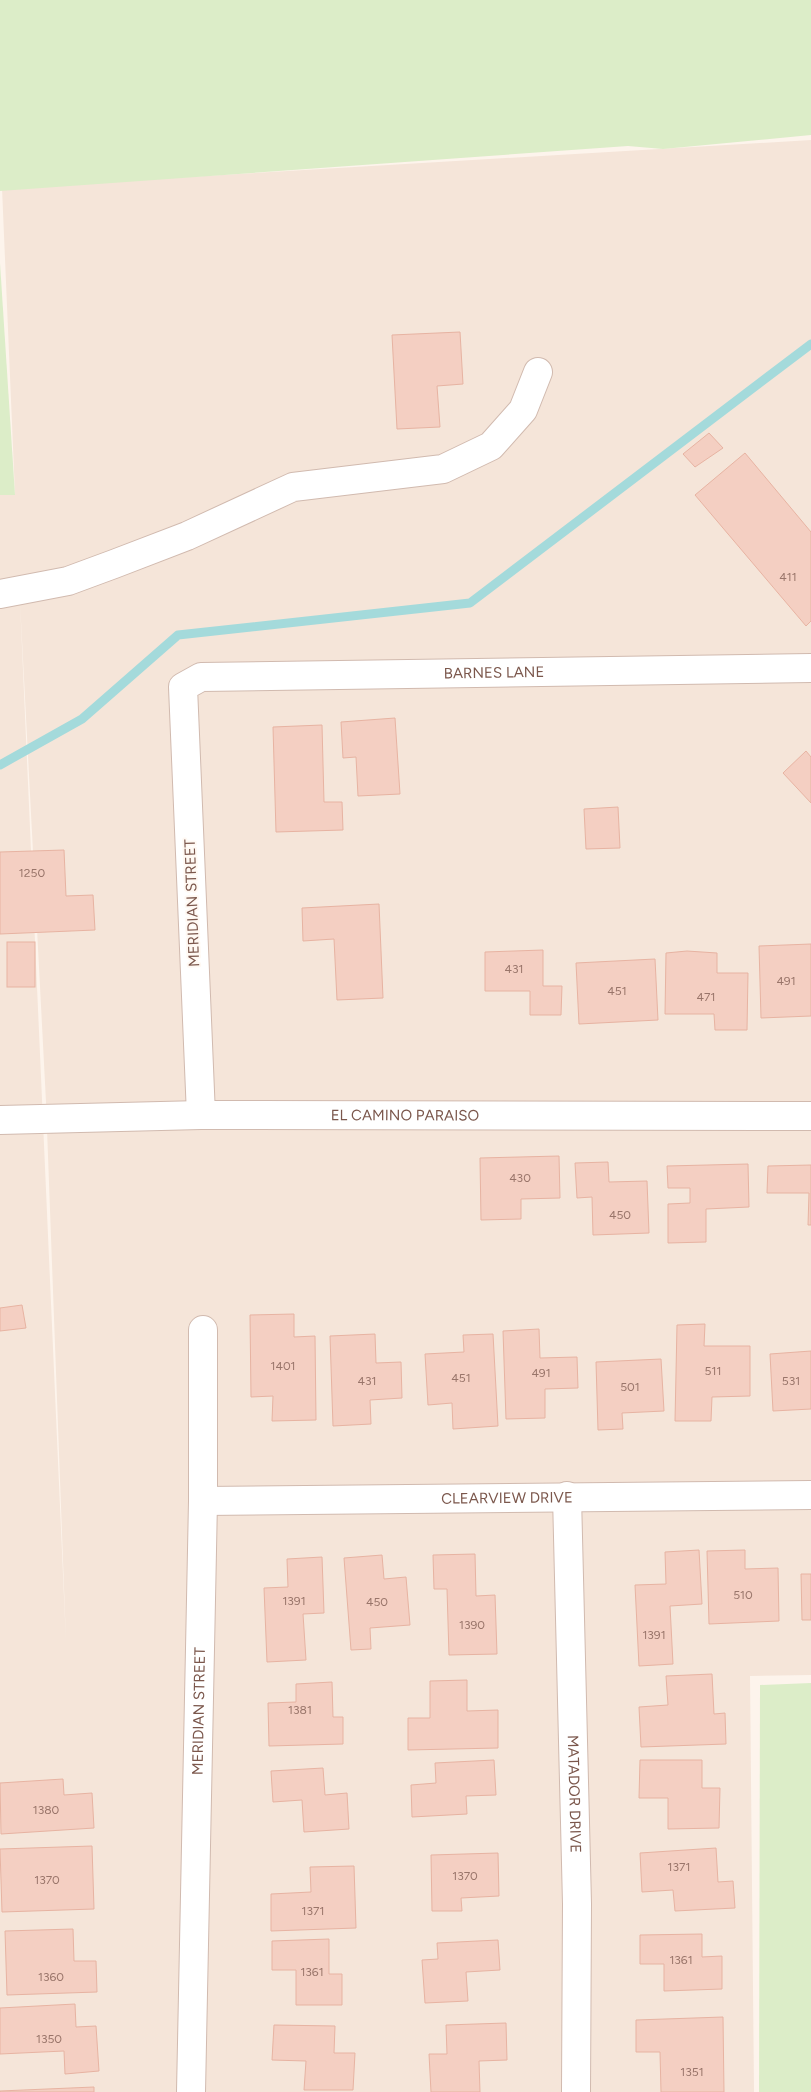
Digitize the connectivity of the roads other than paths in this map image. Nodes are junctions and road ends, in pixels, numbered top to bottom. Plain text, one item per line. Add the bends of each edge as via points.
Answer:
1 (538, 372) dead end
2 (0, 594) edge
3 (811, 668) edge
4 (185, 690) joint
5 (201, 1116) junction
6 (811, 1116) edge
7 (0, 1120) edge
8 (204, 1330) dead end
9 (811, 1494) edge
10 (567, 1496) junction
11 (203, 1501) junction
12 (191, 2092) edge
13 (576, 2092) edge

1 - 2 street via 523,410 491,446 443,469 293,487 187,536 68,581
3 - 4 street, BARNES LANE via 200,677 183,687
4 - 5 street, MERIDIAN STREET
5 - 6 street, EL CAMINO PARAISO
5 - 7 street, EL CAMINO PARAISO
8 - 11 street, MERIDIAN STREET
9 - 10 street, CLEARVIEW DRIVE
10 - 11 street, CLEARVIEW DRIVE
10 - 13 street, MATADOR DRIVE via 577,1904
11 - 12 street, MERIDIAN STREET

